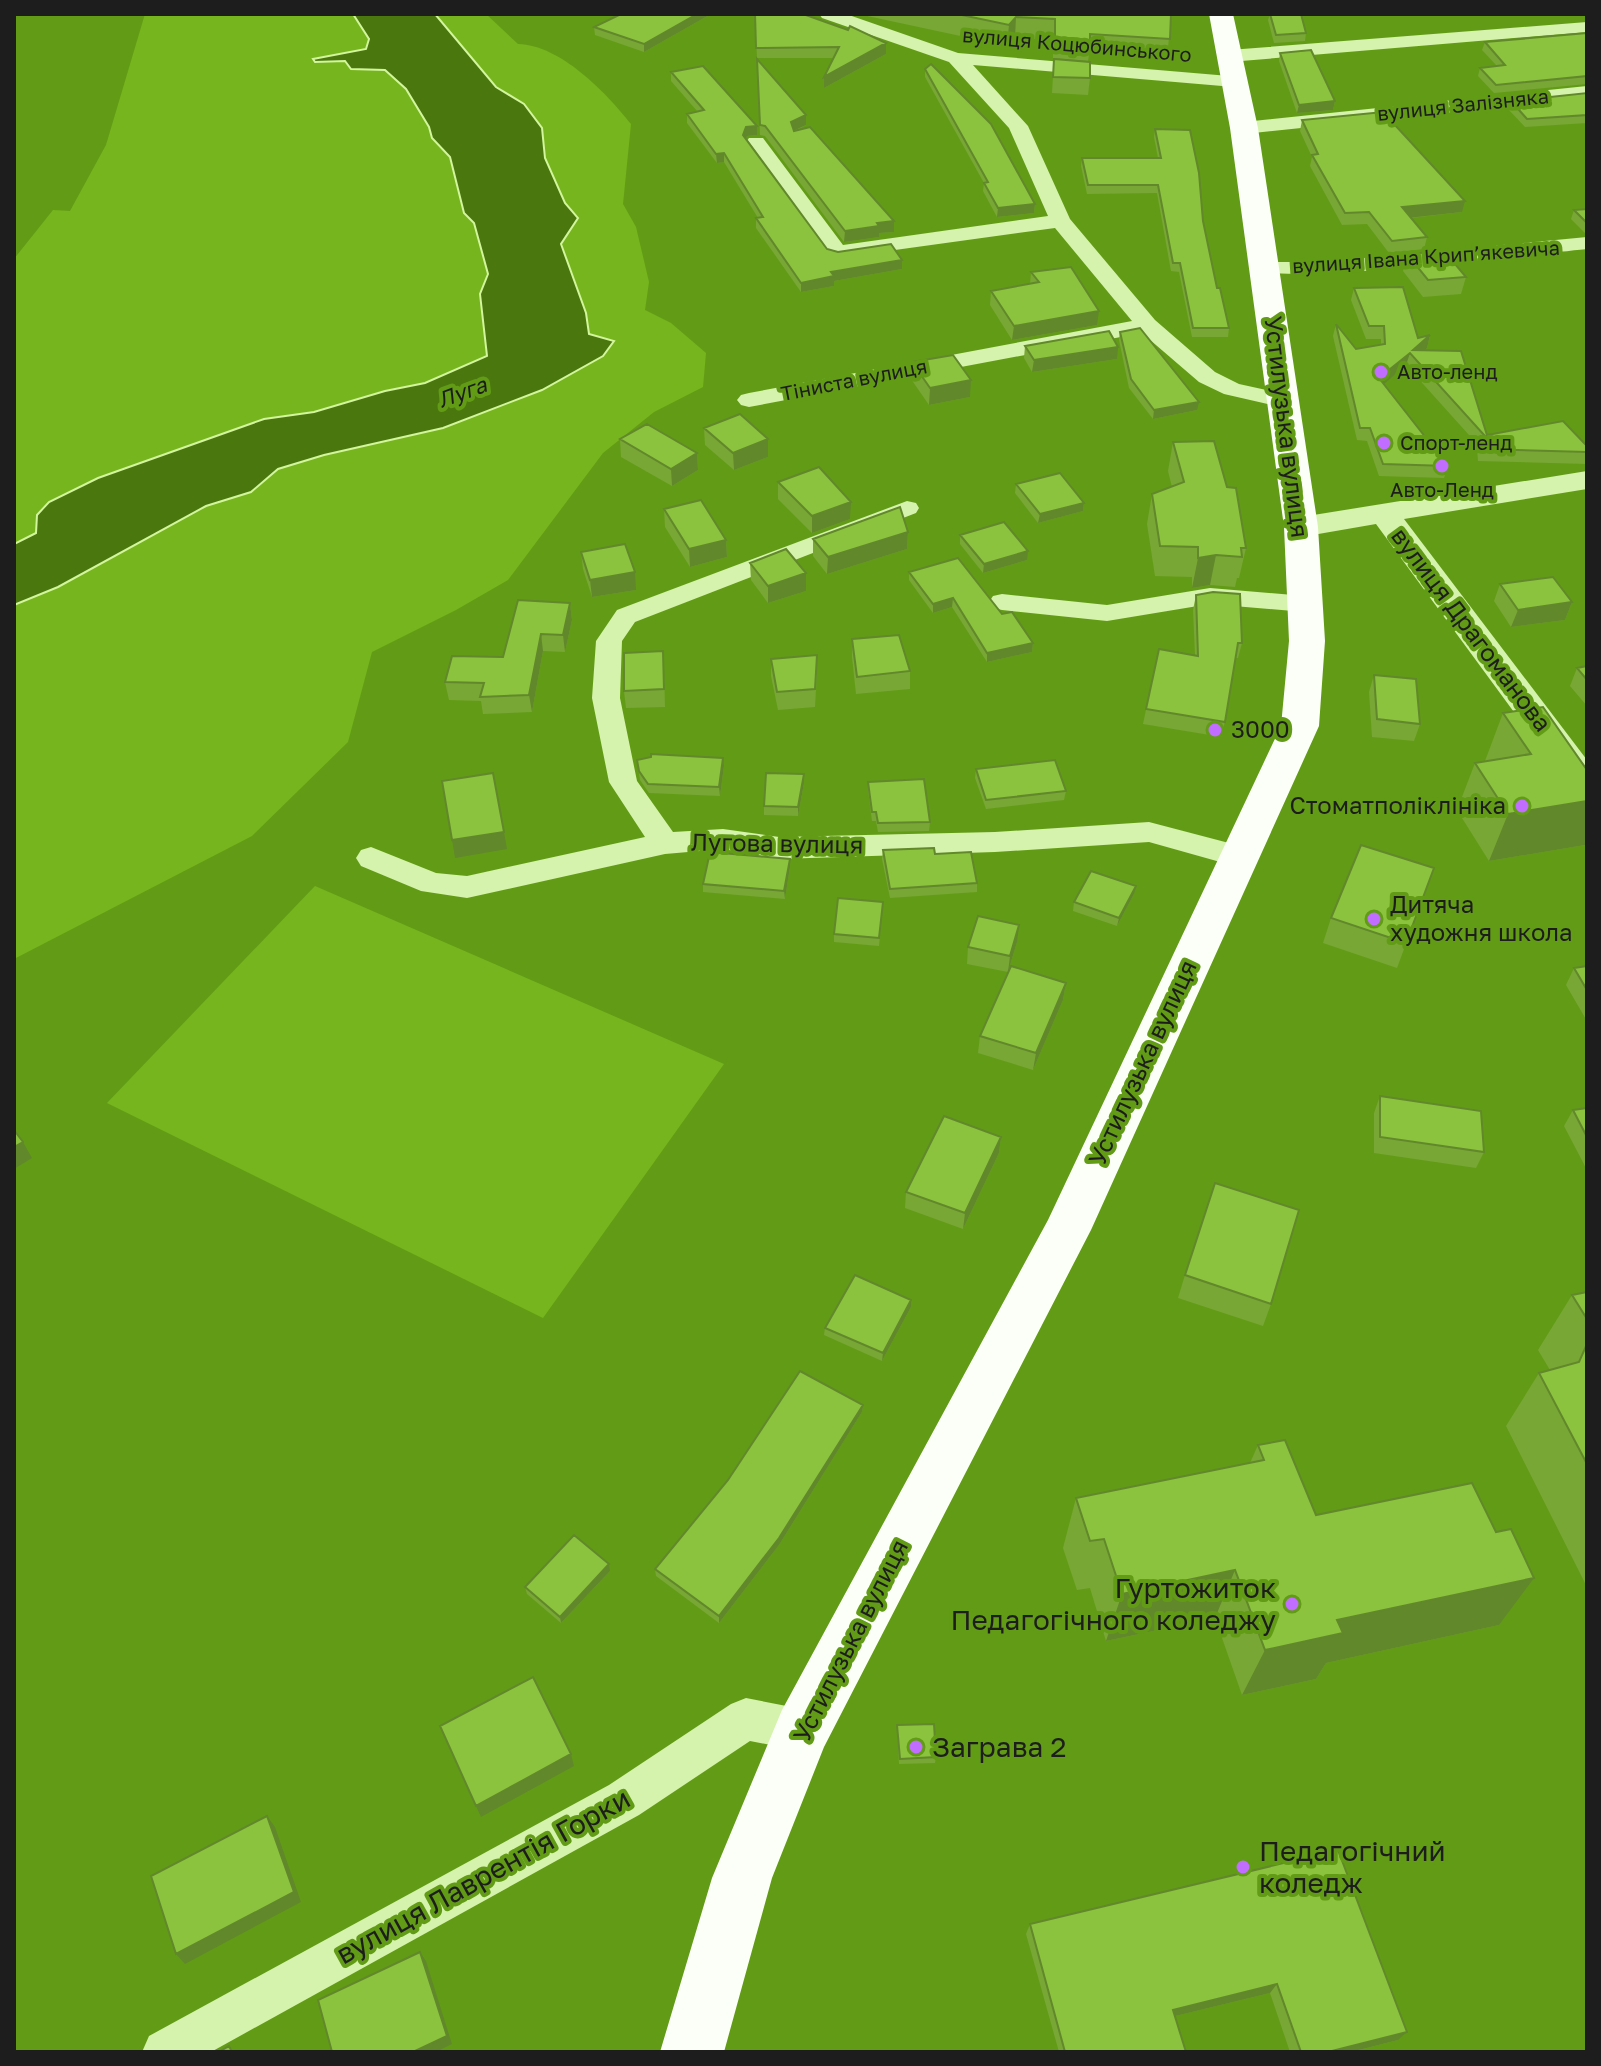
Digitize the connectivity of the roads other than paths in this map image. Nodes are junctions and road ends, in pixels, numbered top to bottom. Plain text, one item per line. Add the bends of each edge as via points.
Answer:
1 (828, 14) edge
2 (1221, 14) edge
3 (1587, 27) edge
4 (956, 58) junction
5 (1231, 69) junction
6 (1587, 92) edge
7 (1244, 128) junction
8 (756, 142) dead end
9 (1060, 221) junction
10 (1587, 243) edge
11 (1265, 268) junction
12 (1147, 325) junction
13 (749, 400) dead end
14 (1285, 401) junction
15 (1587, 480) edge
16 (907, 508) dead end
17 (1384, 514) junction
18 (1301, 527) junction
19 (1002, 602) dead end
20 (1305, 604) junction
21 (1587, 785) edge
22 (665, 843) junction
23 (1238, 856) junction
24 (371, 858) dead end
25 (802, 1730) junction
26 (165, 2052) edge
27 (692, 2052) edge

1 - 4 street, вулиця Коцюбинського
2 - 5 main road, Устилузька вулиця
3 - 5 street, вулиця Коцюбинського
4 - 5 street, вулиця Коцюбинського
4 - 9 street via 1018,126
5 - 7 main road, Устилузька вулиця
6 - 7 street, вулиця Залізняка
7 - 11 main road, Устилузька вулиця
8 - 9 street via 837,252
9 - 12 street
10 - 11 street, вулиця Івана Крипʼякевича via 1321,268
11 - 14 main road, Устилузька вулиця
12 - 13 street, Тіниста вулиця
12 - 14 street via 1207,377 1232,389
14 - 18 main road, Устилузька вулиця
15 - 17 street
16 - 22 street via 626,616 609,641 606,698 623,782
17 - 18 street
17 - 21 street, вулиця Драгоманова
18 - 20 main road, Устилузька вулиця
19 - 20 street via 1107,613 1210,596
20 - 23 main road, Устилузька вулиця via 1300,726
22 - 23 street, Лугова вулиця via 723,839 779,848 1149,832
22 - 24 street, Лугова вулиця via 467,887 432,883
23 - 25 main road, Устилузька вулиця via 1067,1230
25 - 26 street, вулиця Лаврентія Горки via 746,1719 624,1800
25 - 27 main road, Устилузька вулиця via 742,1878

